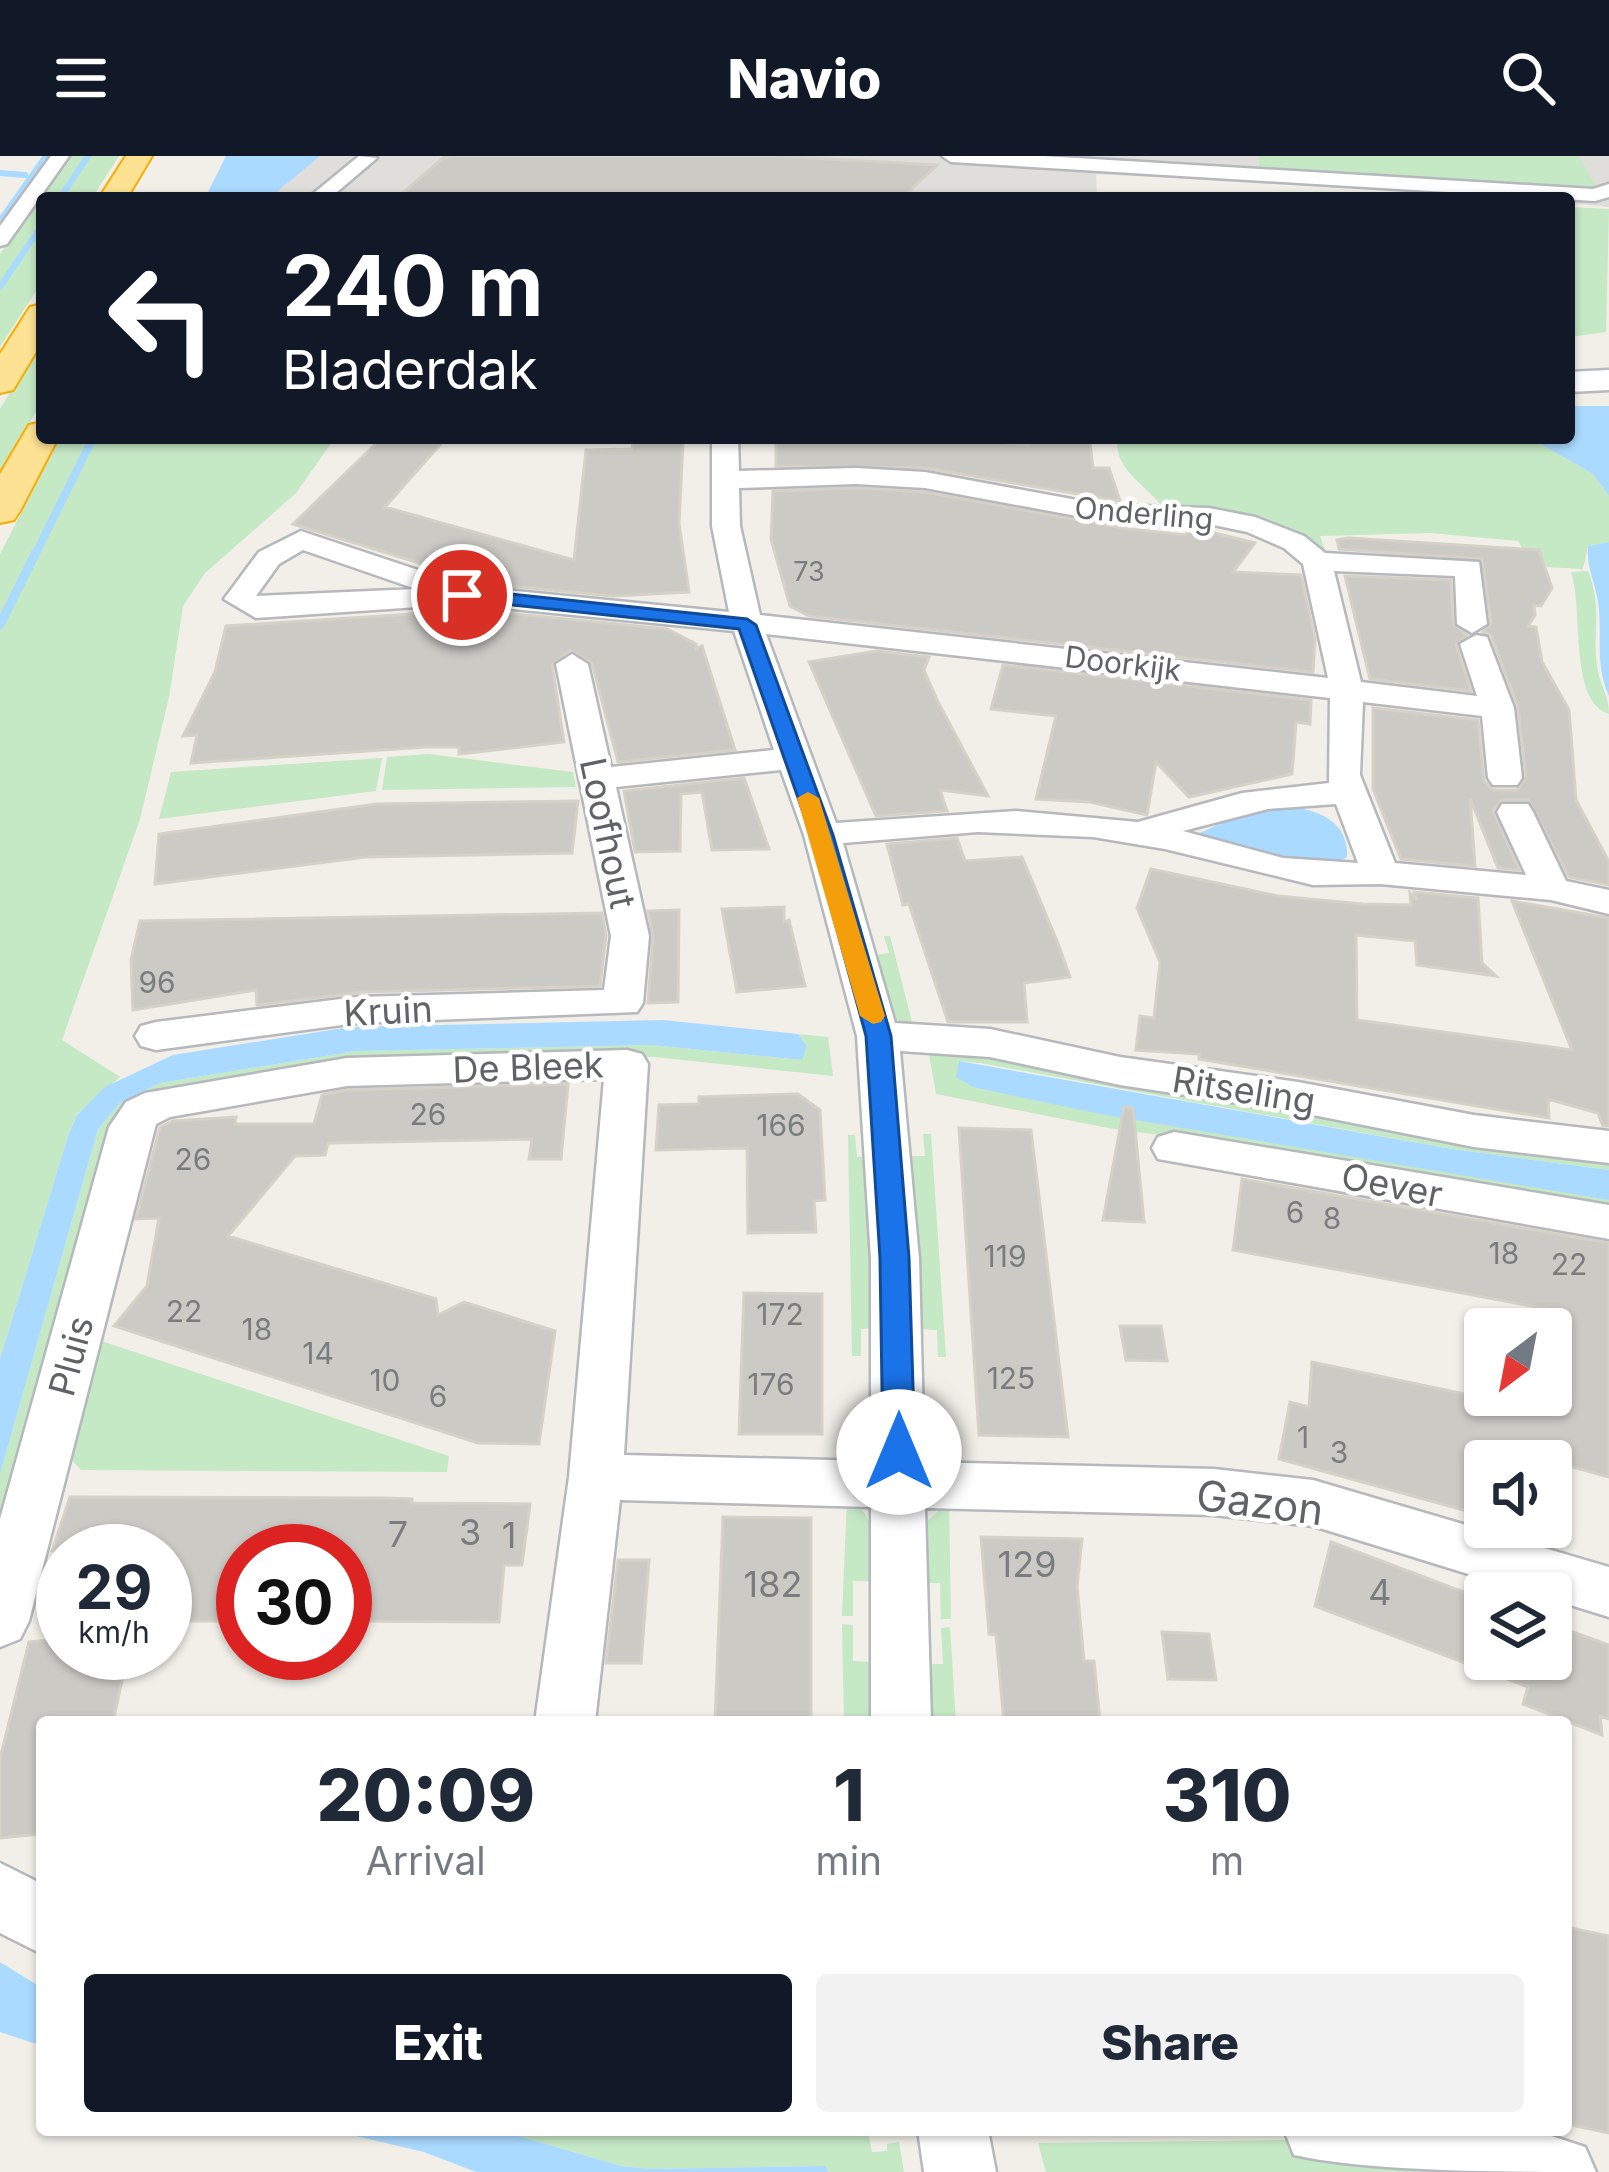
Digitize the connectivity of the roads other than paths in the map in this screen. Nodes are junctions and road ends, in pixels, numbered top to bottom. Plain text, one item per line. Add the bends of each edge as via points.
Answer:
1 (60, 156) edge
2 (139, 156) edge
3 (951, 156) edge
4 (368, 158) edge
5 (1070, 163) junction
6 (1249, 182) edge
7 (1064, 183) dead end
8 (1609, 190) edge
9 (117, 192) edge
10 (326, 192) edge
11 (1515, 192) edge
12 (1575, 194) edge
13 (0, 240) edge
14 (36, 324) edge
15 (1609, 380) edge
16 (0, 382) edge
17 (1575, 382) edge
18 (36, 444) edge
19 (724, 444) edge
20 (724, 481) junction
21 (0, 511) edge
22 (1317, 561) junction
23 (462, 595) junction
24 (747, 625) junction
25 (572, 664) dead end
26 (1347, 689) junction
27 (1498, 708) junction
28 (793, 758) junction
29 (594, 779) junction
30 (1347, 794) junction
31 (1140, 832) junction
32 (822, 835) junction
33 (1380, 873) junction
34 (1551, 889) junction
35 (1609, 902) edge
36 (623, 1003) joint
37 (156, 1036) dead end
38 (878, 1036) junction
39 (160, 1104) joint
40 (1609, 1147) edge
41 (1174, 1148) dead end
42 (1609, 1222) edge
43 (596, 1477) junction
44 (899, 1485) junction
45 (1609, 1592) edge
46 (0, 1622) edge
47 (566, 1716) edge
48 (901, 1716) edge
49 (0, 1895) edge
50 (36, 1918) edge
51 (954, 2136) edge
52 (1374, 2136) edge
53 (960, 2172) edge
54 (1560, 2172) edge

1 - 13 street
2 - 9 highway
3 - 5 street
4 - 10 street
5 - 6 street
5 - 7 street
6 - 11 street
8 - 12 street
14 - 16 highway
15 - 17 street
18 - 21 highway
19 - 20 street
20 - 22 street, Onderling via 925,480 1104,513 1209,516 1273,531
20 - 24 street
22 - 26 street
22 - 27 street via 1469,568 1474,634
23 - 23 street via 256,609 239,599 275,552 301,540
23 - 24 street, Doorkijk
24 - 26 street, Doorkijk
24 - 28 street
25 - 29 street, Loofhout
26 - 27 street, Doorkijk
26 - 30 street
27 - 34 street via 1510,795
28 - 29 street
28 - 32 street
29 - 36 street, Loofhout via 630,936
30 - 31 street via 1252,799
30 - 33 street
31 - 32 street via 944,819
31 - 33 street via 1301,875
32 - 38 street
33 - 34 street
34 - 35 street
36 - 37 street, Kruin via 357,1010
38 - 40 street, Ritseling via 967,1040 1474,1131
38 - 44 street via 895,1258
39 - 43 street, De Bleek via 346,1072 627,1064
39 - 46 street, Pluis via 131,1127
41 - 42 street, Oever
43 - 44 street
43 - 47 street, De Bleek
44 - 45 street, Gazon via 1214,1492 1313,1503
44 - 48 street
49 - 50 street
51 - 53 street
52 - 54 street

